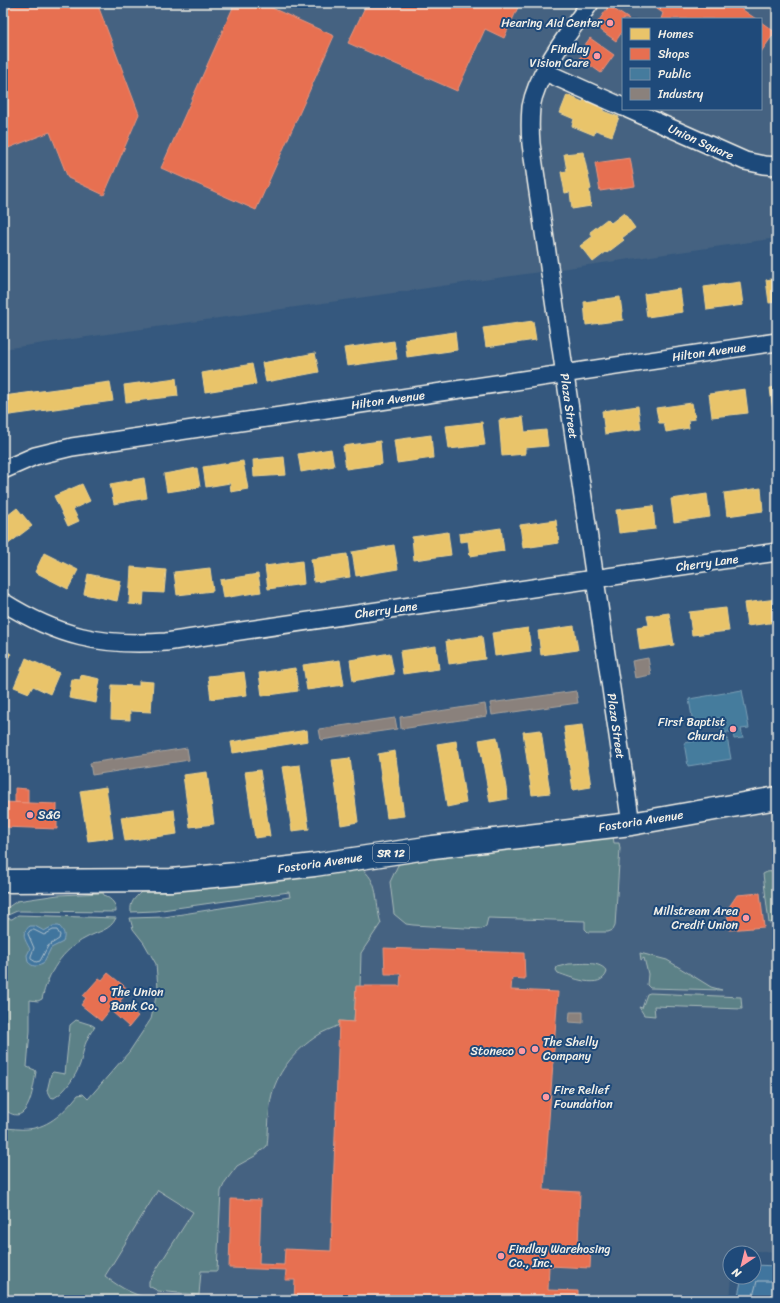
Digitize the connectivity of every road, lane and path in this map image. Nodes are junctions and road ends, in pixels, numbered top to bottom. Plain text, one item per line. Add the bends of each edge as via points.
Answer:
1 (590, 3) edge
2 (545, 72) junction
3 (622, 107) edge
4 (630, 110) edge
5 (777, 166) edge
6 (777, 342) edge
7 (564, 374) junction
8 (3, 470) edge
9 (777, 552) edge
10 (594, 579) junction
11 (3, 602) edge
12 (777, 798) edge
13 (630, 824) junction
14 (3, 881) edge

1 - 2 street, Plaza Street
2 - 3 street
2 - 7 street, Plaza Street via 533,98 530,125
4 - 5 street, Union Square via 745,160
6 - 7 street, Hilton Avenue
7 - 8 street, Hilton Avenue via 72,447 35,456
7 - 10 street, Plaza Street
9 - 10 street, Cherry Lane
10 - 11 street, Cherry Lane via 147,644 109,642 72,636 37,622
10 - 13 street, Plaza Street
12 - 13 main road, Fostoria Avenue / SR 12
13 - 14 main road, Fostoria Avenue / SR 12 via 199,878

